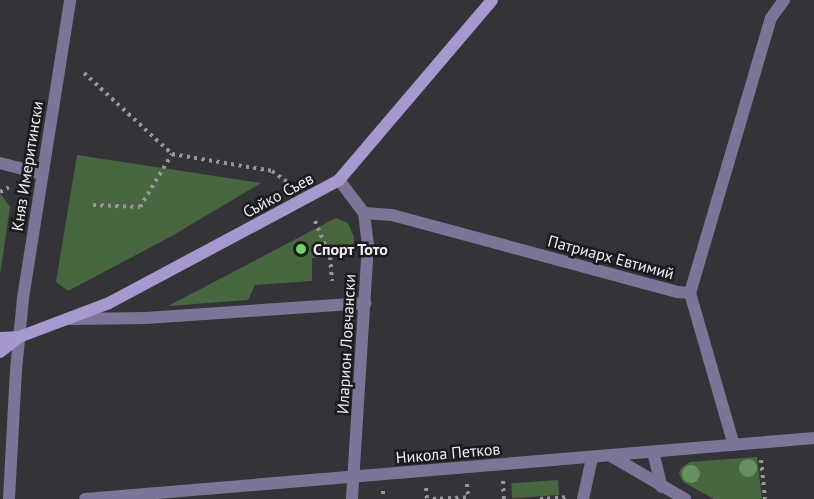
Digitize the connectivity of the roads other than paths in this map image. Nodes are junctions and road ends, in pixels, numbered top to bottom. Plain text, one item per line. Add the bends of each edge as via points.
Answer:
1 (70, 0) edge
2 (492, 0) edge
3 (784, 0) edge
4 (0, 163) edge
5 (42, 174) junction
6 (339, 180) junction
7 (364, 213) junction
8 (690, 293) junction
9 (365, 303) junction
10 (66, 319) junction
11 (19, 337) junction
12 (0, 339) edge
13 (0, 352) edge
14 (814, 438) edge
15 (734, 445) junction
16 (653, 452) junction
17 (610, 456) junction
18 (592, 458) junction
19 (355, 477) junction
20 (662, 487) junction
21 (9, 499) edge
22 (85, 499) edge
23 (352, 499) edge
24 (583, 499) edge
25 (685, 499) edge

1 - 5 street, Княз Имеритински
2 - 6 street, Съйко Съев
3 - 8 street, Патриарх Евтимий via 771,18
4 - 5 street
5 - 11 street, Княз Имеритински
6 - 7 street
6 - 10 street, Съйко Съев via 109,303
7 - 8 street, Патриарх Евтимий via 393,215
7 - 9 street, Иларион Ловчански via 368,244
8 - 15 street
9 - 10 street via 146,318
9 - 19 street, Иларион Ловчански
10 - 11 street, Съйко Съев
11 - 12 street, Съйко Съев
11 - 13 street, Съйко Съев
11 - 21 street, Княз Имеритински
14 - 15 street, Никола Петков
15 - 16 street, Никола Петков
16 - 17 street, Никола Петков
16 - 20 street
17 - 18 street, Никола Петков
17 - 20 street
18 - 19 street, Никола Петков
18 - 24 street
19 - 22 street, Никола Петков
19 - 23 street, Иларион Ловчански
20 - 25 street

